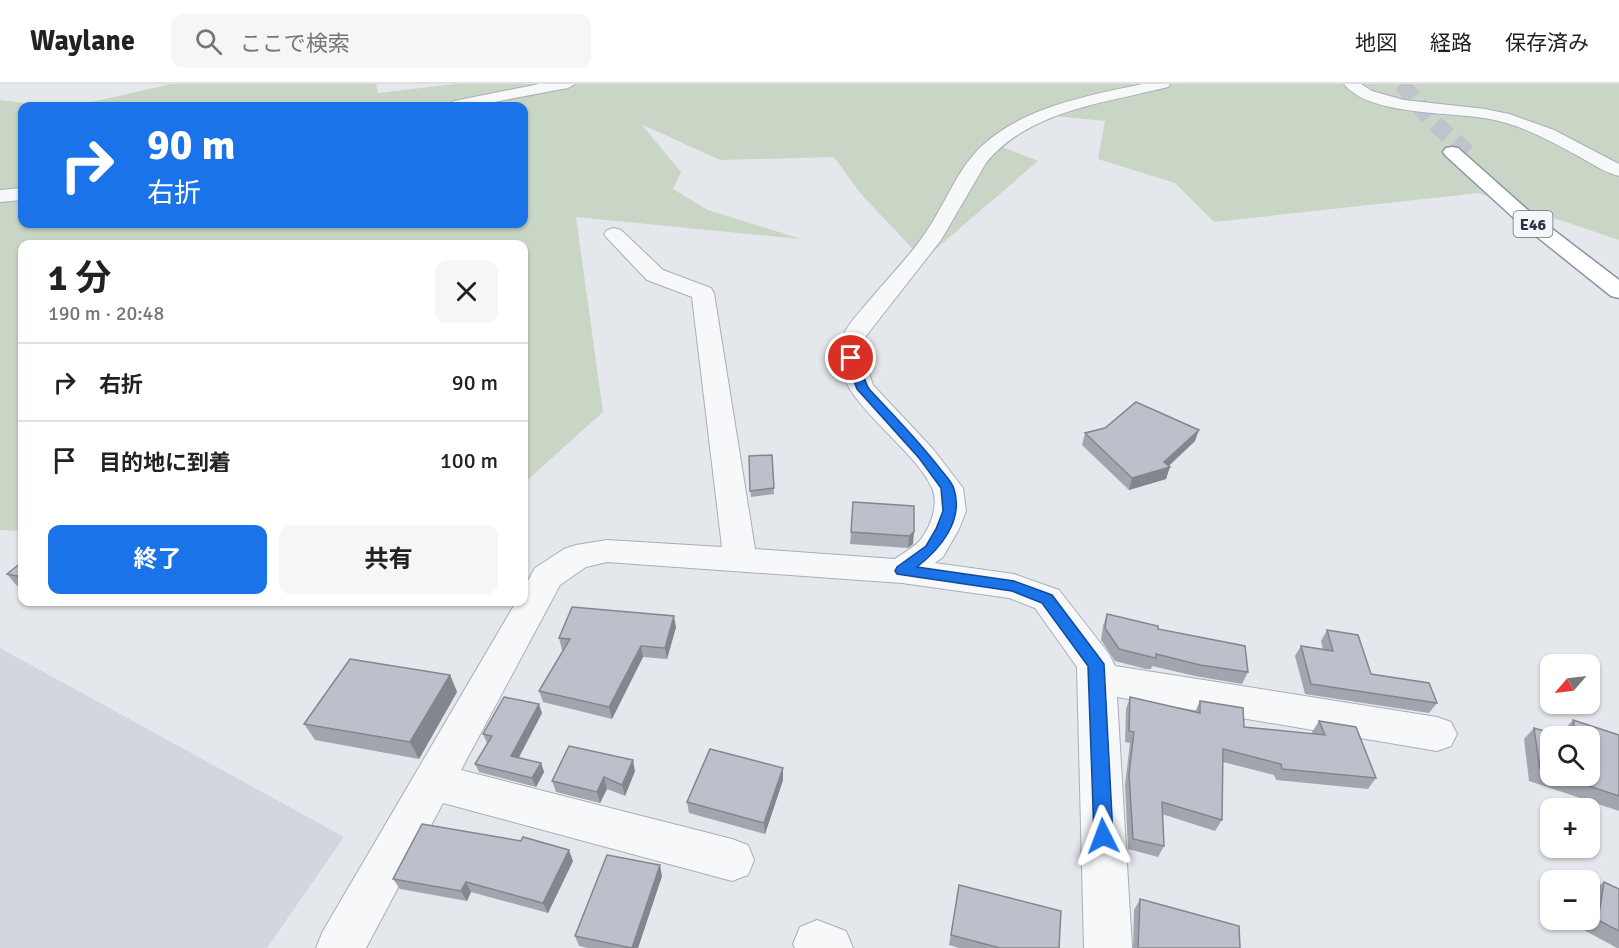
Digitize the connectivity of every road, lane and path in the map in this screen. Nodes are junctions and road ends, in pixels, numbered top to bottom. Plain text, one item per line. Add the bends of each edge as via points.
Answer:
1 (568, 84) edge
2 (1163, 84) edge
3 (1351, 84) edge
4 (473, 102) edge
5 (1619, 171) edge
6 (18, 194) edge
7 (0, 196) edge
8 (614, 234) dead end
9 (1619, 276) edge
10 (1619, 291) edge
11 (740, 560) junction
12 (902, 571) junction
13 (1096, 678) junction
14 (1437, 734) dead end
15 (434, 782) junction
16 (732, 860) dead end
17 (340, 948) edge
18 (1108, 948) edge

1 - 4 street
2 - 12 street via 1076,103 1020,127 989,148 934,236 854,334 851,358 861,387 948,488 950,511 943,529 931,549
3 - 5 street via 1394,103 1499,116 1537,127
6 - 7 street
8 - 11 street via 655,275 703,292
9 - 10 highway, E46 via 1460,153 1486,185
11 - 12 street
11 - 15 street via 607,551 576,557 547,578
12 - 13 street via 1014,586 1047,599 1096,664
13 - 14 street
13 - 18 street
15 - 16 street
15 - 17 street

